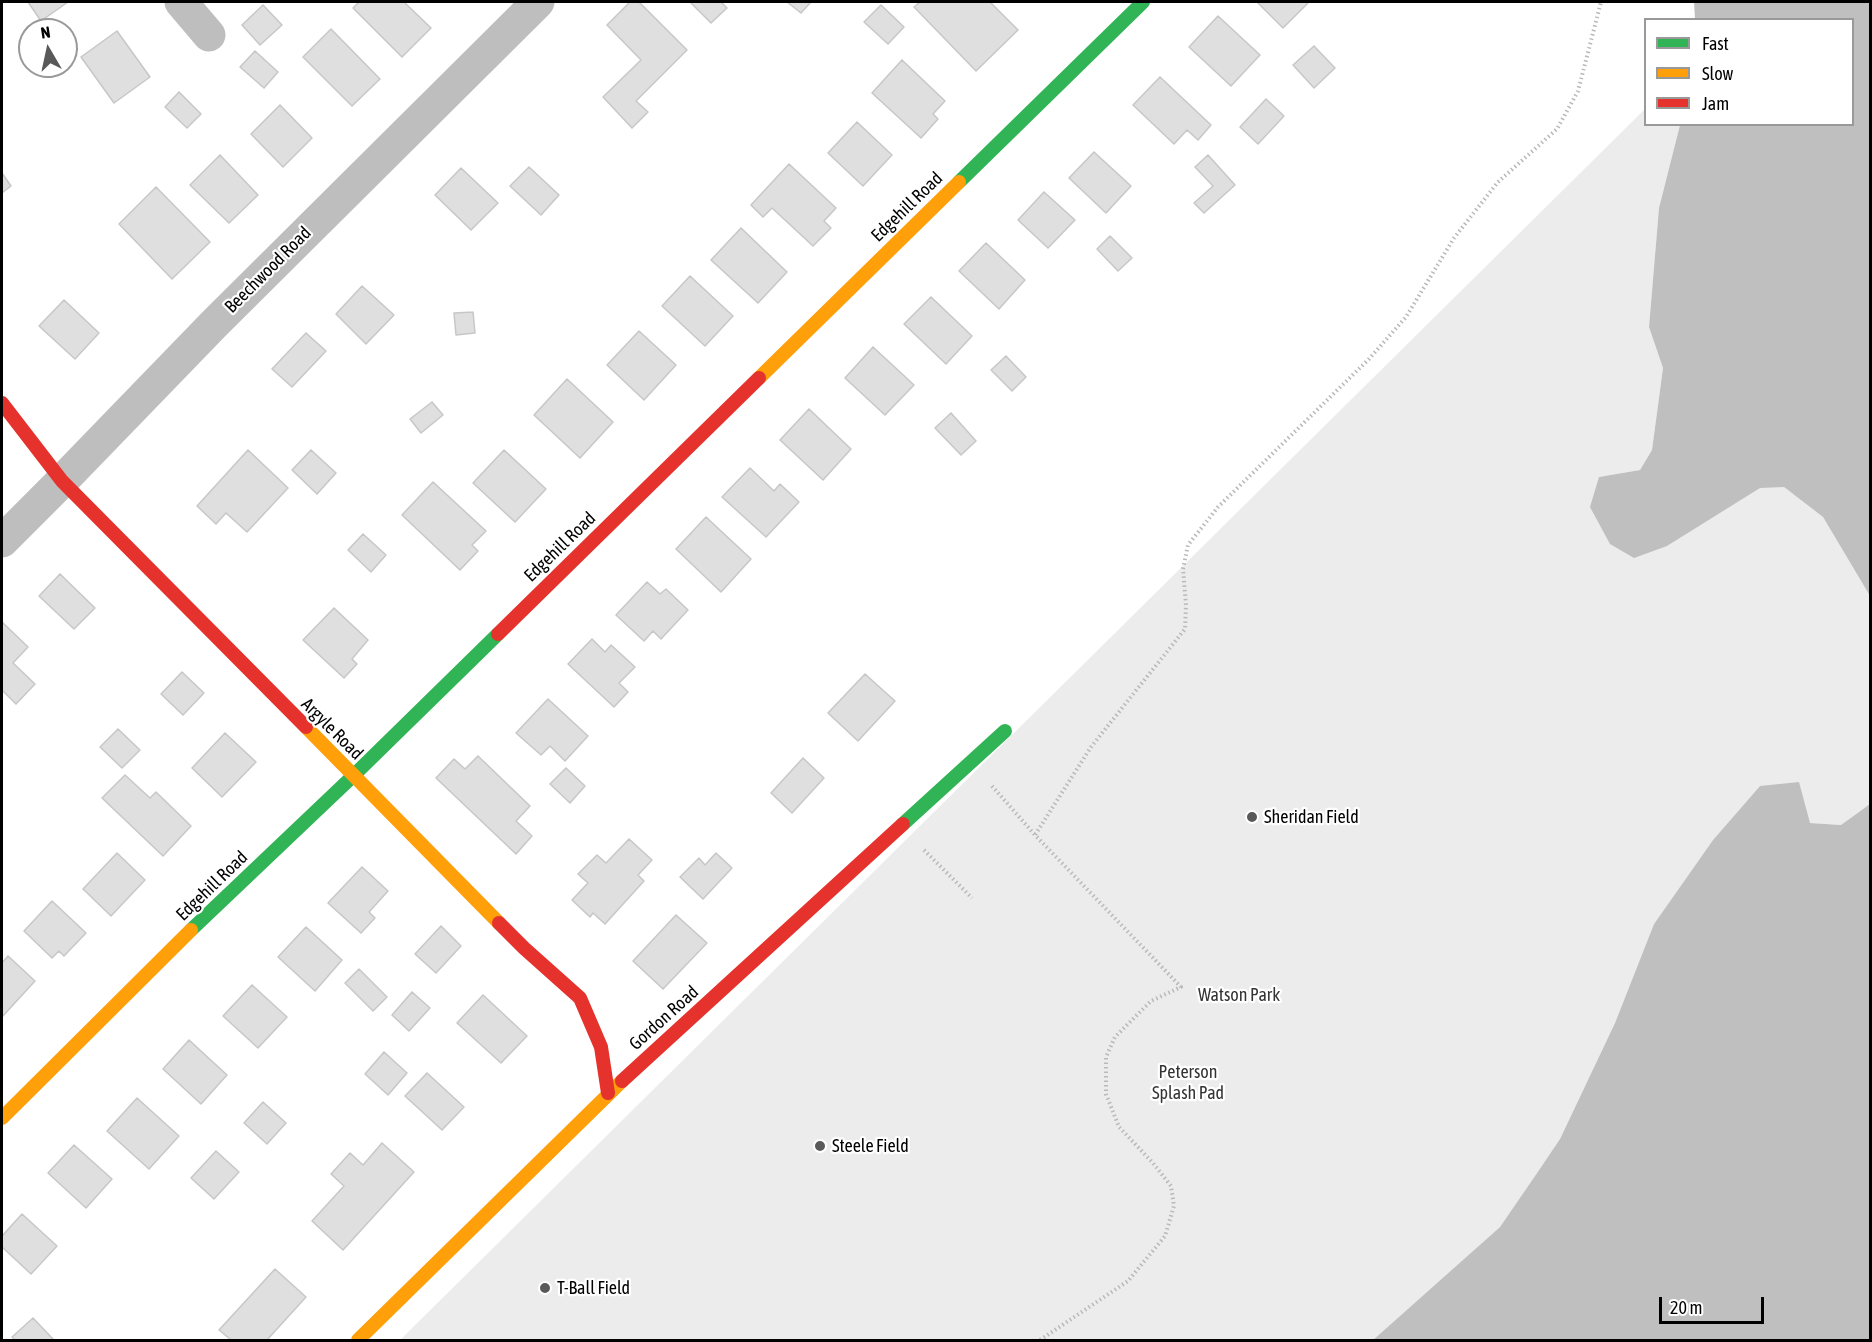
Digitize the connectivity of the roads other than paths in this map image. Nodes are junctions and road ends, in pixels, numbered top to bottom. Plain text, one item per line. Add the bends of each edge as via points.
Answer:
1 (181, 2) edge
2 (538, 2) edge
3 (1143, 2) edge
4 (209, 35) dead end
5 (2, 403) edge
6 (62, 481) junction
7 (2, 541) edge
8 (1005, 731) dead end
9 (353, 776) junction
10 (608, 1093) junction
11 (2, 1118) edge
12 (358, 1341) edge

1 - 4 street
2 - 6 street, Beechwood Road
3 - 9 street, Edgehill Road
5 - 6 street, Argyle Road
6 - 7 street, Beechwood Road
6 - 9 street, Argyle Road
8 - 10 street, Gordon Road
9 - 10 street, Argyle Road via 524,948 580,998 601,1047
9 - 11 street, Edgehill Road
10 - 12 street, Gordon Road

